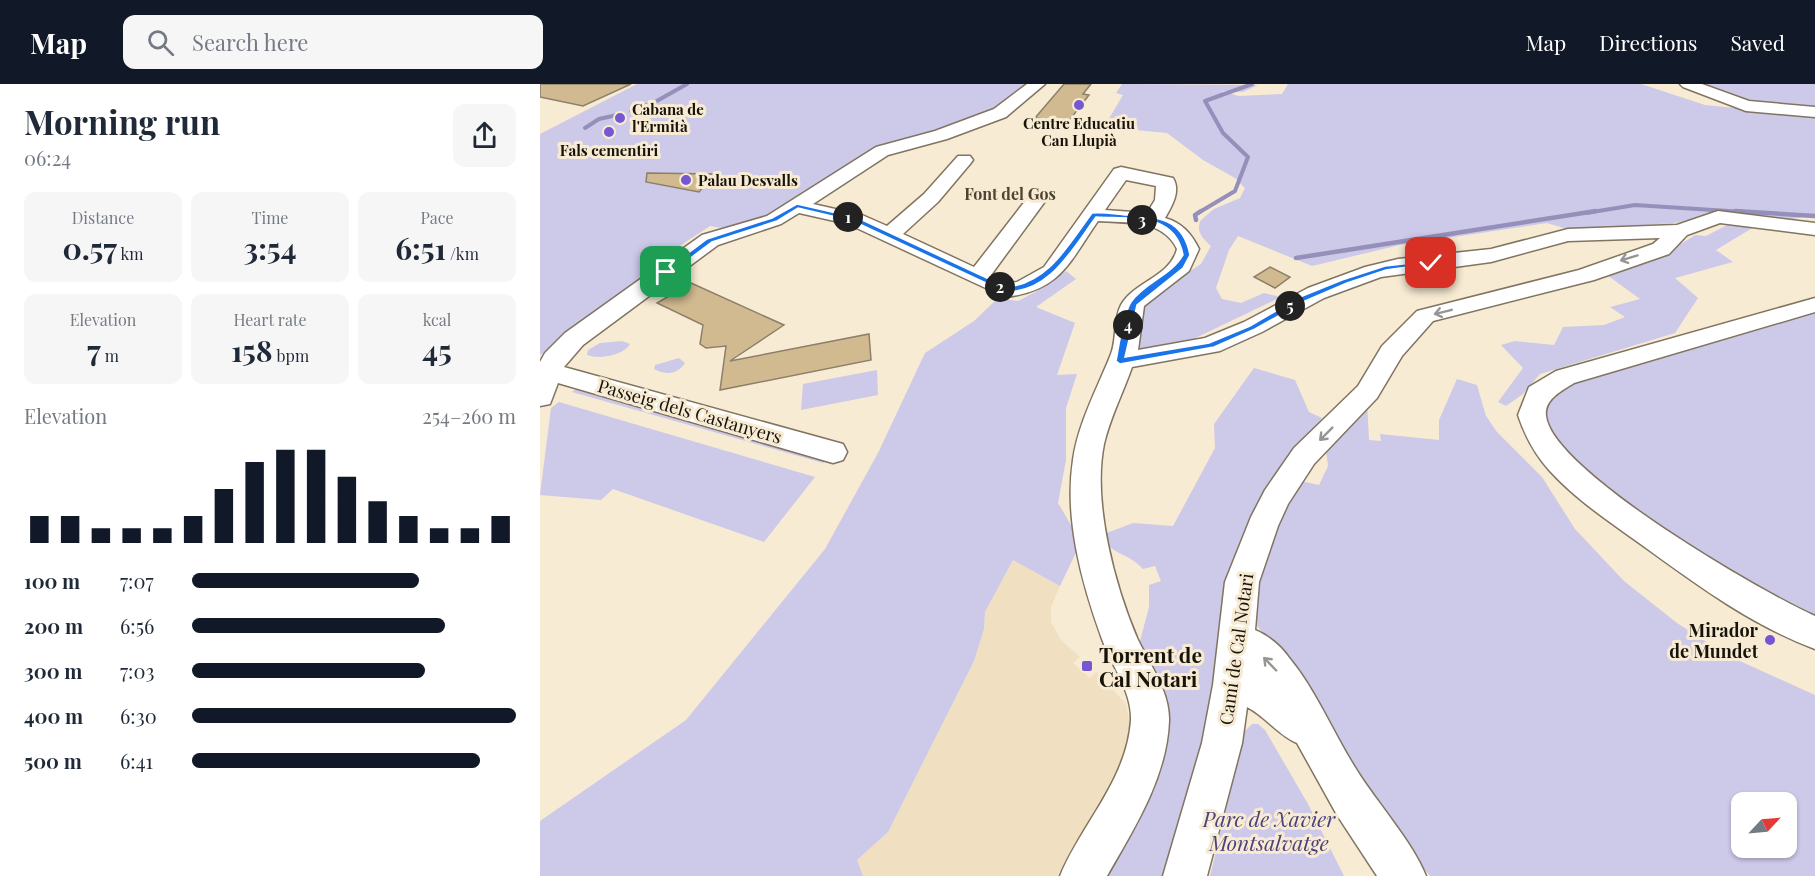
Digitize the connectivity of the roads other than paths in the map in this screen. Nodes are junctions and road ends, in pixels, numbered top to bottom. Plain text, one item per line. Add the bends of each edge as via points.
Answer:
1 (1037, 84) edge
2 (1688, 84) edge
3 (1815, 112) edge
4 (964, 160) dead end
5 (1036, 200) dead end
6 (797, 206) junction
7 (1094, 215) junction
8 (1154, 219) junction
9 (1815, 229) edge
10 (1680, 231) junction
11 (888, 235) junction
12 (978, 277) junction
13 (1815, 305) edge
14 (1120, 361) junction
15 (548, 371) junction
16 (540, 397) edge
17 (833, 452) dead end
18 (1815, 633) edge
19 (1235, 639) junction
20 (1232, 685) junction
21 (1322, 750) junction
22 (1082, 876) edge
23 (1185, 876) edge
24 (1404, 876) edge

1 - 6 street via 1000,113 882,151
2 - 3 street via 1746,106
4 - 11 street via 931,198
5 - 12 street
6 - 11 street via 855,219
6 - 15 street via 774,220 710,240 574,339
7 - 8 street
7 - 8 street via 1121,173 1166,182 1165,200
7 - 12 street via 1052,272 1023,288 1005,290
8 - 14 street via 1167,223 1184,240 1187,255 1180,267 1134,304
9 - 10 street, Camí de Cal Notari via 1718,218
10 - 14 street, Camí de Cal Notari via 1569,235 1482,256 1385,268 1316,293 1211,345
10 -> 19 street, Camí de Cal Notari via 1661,249 1586,275 1425,316 1414,324 1391,352 1368,392 1304,456 1276,498 1242,582
11 - 12 street
13 - 18 street via 1565,377 1546,386 1532,409 1537,431 1551,454 1602,500 1760,607
14 - 22 street via 1090,446 1087,495 1098,563 1119,638 1148,702 1149,729 1138,770
15 - 16 street
15 - 17 street, Passeig dels Castanyers
19 - 20 street, Camí de Cal Notari
21 -> 19 street via 1279,674 1245,641
20 - 21 street via 1247,687 1271,699
20 - 23 street, Camí de Cal Notari via 1222,743
21 - 24 street

